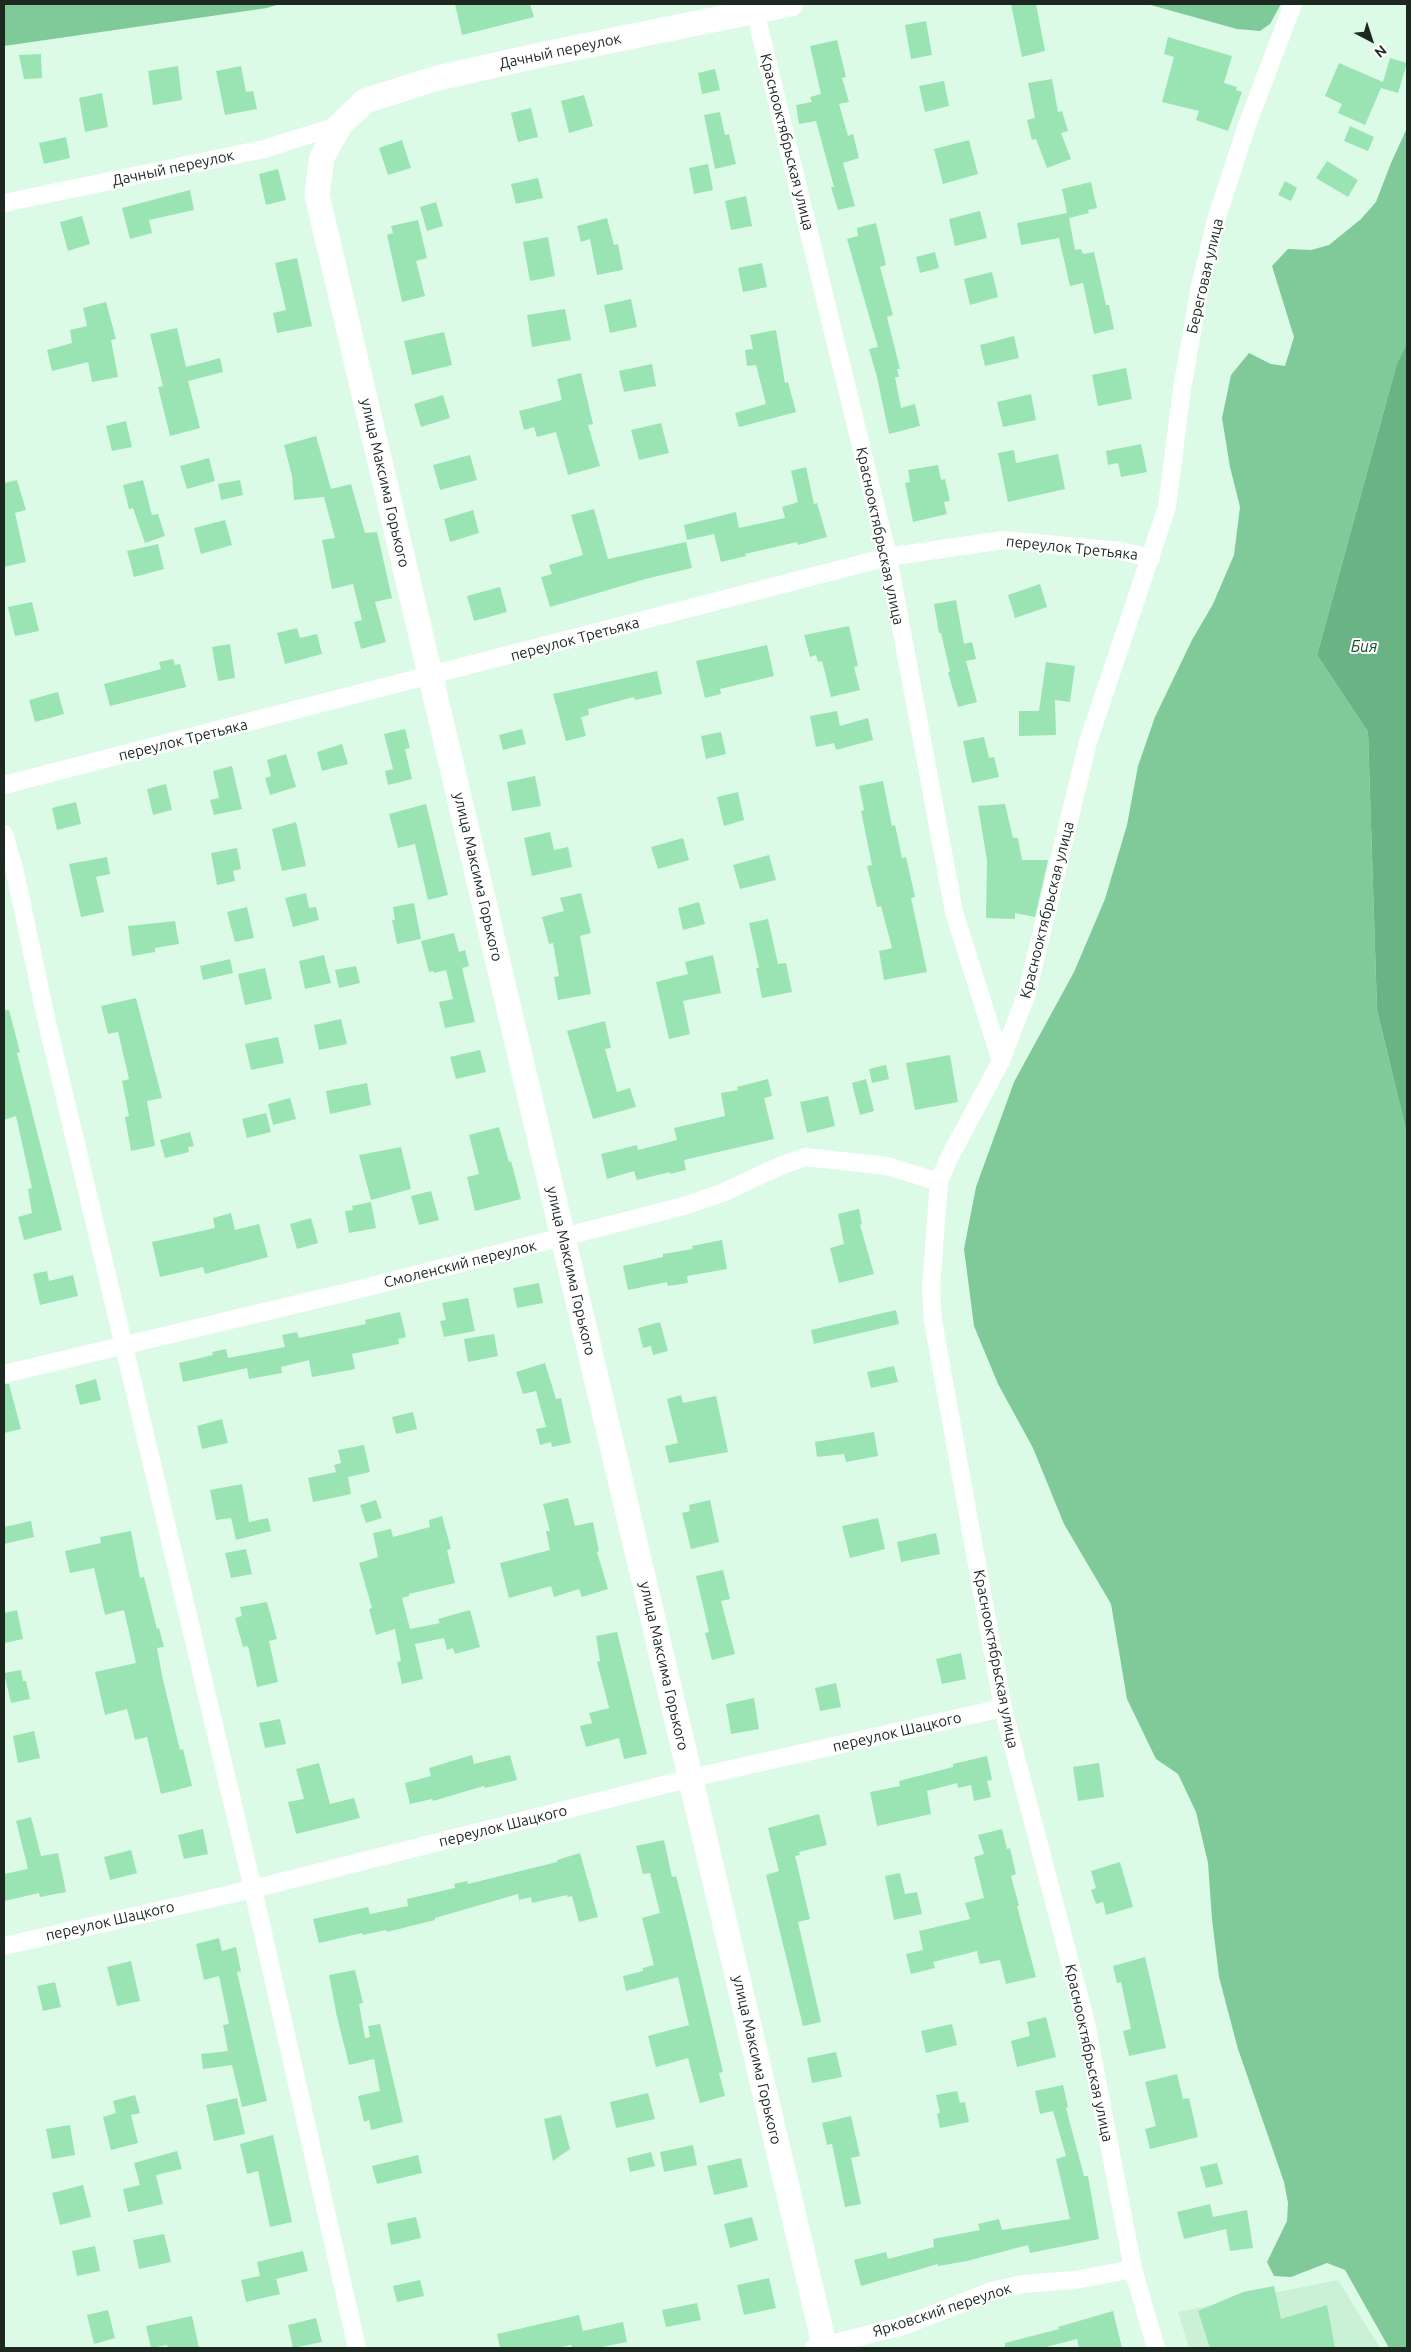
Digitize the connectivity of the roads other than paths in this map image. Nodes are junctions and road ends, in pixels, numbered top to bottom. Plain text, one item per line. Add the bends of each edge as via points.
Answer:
1 (791, 4) edge
2 (1294, 4) edge
3 (755, 11) junction
4 (340, 125) junction
5 (317, 195) joint
6 (4, 204) edge
7 (888, 557) junction
8 (1151, 558) junction
9 (431, 677) junction
10 (4, 785) edge
11 (4, 834) edge
12 (1001, 1061) junction
13 (940, 1182) junction
14 (563, 1237) junction
15 (125, 1347) junction
16 (4, 1374) edge
17 (1003, 1708) junction
18 (691, 1778) junction
19 (252, 1889) junction
20 (4, 1946) edge
21 (1133, 2269) junction
22 (820, 2347) edge
23 (357, 2348) edge
24 (1156, 2348) edge

1 - 3 main road, Дачный переулок
2 - 8 street, Береговая улица via 1246,128 1217,217 1183,379 1167,507
3 - 4 main road, Дачный переулок via 434,79 365,101
3 - 7 street, Краснооктябрьская улица
4 - 5 main road, Дачный переулок via 322,157
4 - 6 street, Дачный переулок via 264,149
5 - 9 main road, улица Максима Горького
7 - 8 street, переулок Третьяка via 1003,540 1121,551
7 - 9 street, переулок Третьяка
7 - 12 street, Краснооктябрьская улица via 954,912
8 - 12 street, Краснооктябрьская улица via 1138,588 1088,742 1027,993
9 - 10 street, переулок Третьяка
9 - 14 main road, улица Максима Горького
11 - 15 street
12 - 13 street, Краснооктябрьская улица via 948,1160
13 - 14 street, Смоленский переулок via 887,1166 805,1157 684,1206
13 - 17 street, Краснооктябрьская улица via 931,1288 933,1321
14 - 15 street, Смоленский переулок
14 - 18 main road, улица Максима Горького
15 - 16 street, Смоленский переулок
15 - 19 street
17 - 18 street, переулок Шацкого
17 - 21 street, Краснооктябрьская улица via 1086,2023
18 - 19 street, переулок Шацкого
18 - 22 main road, улица Максима Горького
19 - 20 street, переулок Шацкого
19 - 23 street
21 - 22 street, Ярковский переулок via 992,2291 903,2326
21 - 24 street, Краснооктябрьская улица

